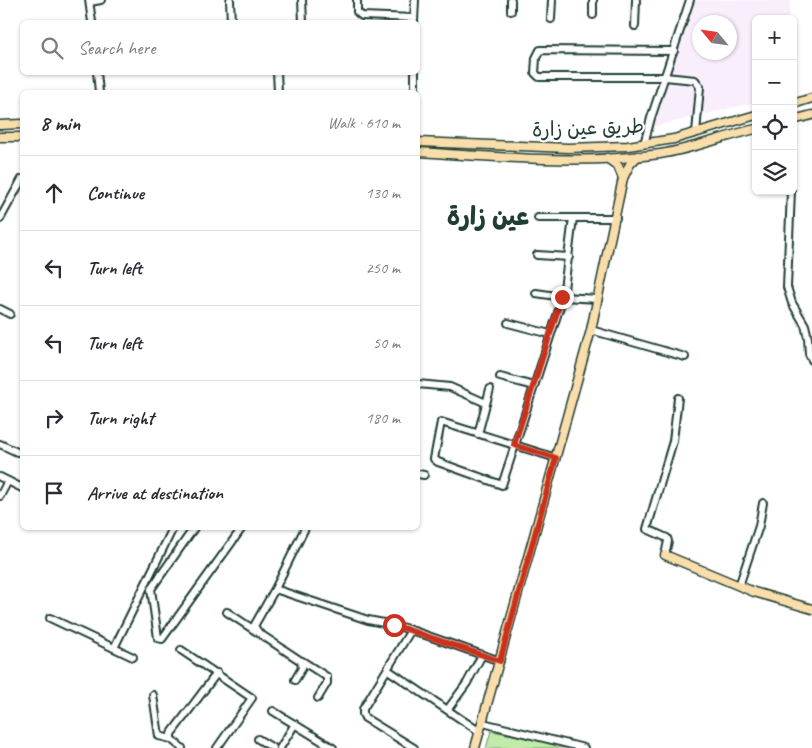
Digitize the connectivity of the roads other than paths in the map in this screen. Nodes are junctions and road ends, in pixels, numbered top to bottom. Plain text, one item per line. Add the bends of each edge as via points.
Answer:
1 (101, 0) edge
2 (230, 0) edge
3 (302, 0) edge
4 (357, 0) edge
5 (415, 0) edge
6 (512, 0) edge
7 (552, 0) edge
8 (592, 0) edge
9 (636, 0) edge
10 (690, 0) edge
11 (90, 1) edge
12 (511, 11) dead end
13 (593, 15) dead end
14 (551, 19) dead end
15 (92, 20) edge
16 (231, 20) edge
17 (303, 20) edge
18 (414, 20) edge
19 (635, 26) dead end
20 (674, 51) junction
21 (98, 75) edge
22 (277, 75) edge
23 (415, 75) edge
24 (665, 77) junction
25 (99, 90) edge
26 (278, 90) edge
27 (415, 90) edge
28 (812, 98) edge
29 (797, 103) edge
30 (812, 115) edge
31 (752, 116) edge
32 (797, 119) edge
33 (20, 124) edge
34 (0, 125) edge
35 (752, 129) edge
36 (696, 133) junction
37 (20, 137) edge
38 (0, 138) edge
39 (420, 142) edge
40 (644, 144) junction
41 (420, 152) edge
42 (638, 156) junction
43 (607, 158) junction
44 (623, 178) junction
45 (20, 183) edge
46 (791, 195) edge
47 (538, 218) dead end
48 (573, 218) junction
49 (616, 218) junction
50 (0, 219) edge
51 (537, 255) dead end
52 (569, 257) junction
53 (536, 293) dead end
54 (562, 297) junction
55 (598, 299) junction
56 (0, 309) edge
57 (10, 314) dead end
58 (508, 323) dead end
59 (591, 330) junction
60 (550, 334) junction
61 (685, 357) dead end
62 (812, 360) edge
63 (500, 377) dead end
64 (420, 384) edge
65 (534, 386) junction
66 (490, 389) dead end
67 (678, 398) dead end
68 (486, 403) junction
69 (478, 434) junction
70 (0, 444) edge
71 (514, 445) junction
72 (17, 452) dead end
73 (556, 458) junction
74 (0, 476) edge
75 (8, 481) junction
76 (20, 487) edge
77 (0, 496) edge
78 (763, 503) dead end
79 (172, 530) edge
80 (193, 530) edge
81 (241, 530) edge
82 (304, 530) edge
83 (665, 554) joint
84 (739, 586) junction
85 (275, 589) junction
86 (812, 609) edge
87 (227, 612) dead end
88 (50, 618) dead end
89 (411, 630) junction
90 (258, 632) junction
91 (114, 648) junction
92 (181, 650) dead end
93 (482, 655) junction
94 (133, 658) dead end
95 (301, 661) junction
96 (500, 661) junction
97 (388, 670) junction
98 (217, 673) junction
99 (295, 680) dead end
100 (152, 695) dead end
101 (318, 698) dead end
102 (448, 710) junction
103 (273, 711) dead end
104 (295, 724) junction
105 (483, 724) junction
106 (480, 732) junction
107 (171, 739) junction
108 (258, 739) dead end
109 (182, 748) edge
110 (217, 748) edge
111 (273, 748) edge
112 (280, 748) edge
113 (333, 748) edge
114 (414, 748) edge
115 (475, 748) edge
116 (584, 748) edge

1 - 11 street
2 - 16 street
3 - 17 street
4 - 18 street via 357,12 362,16
5 - 18 street
6 - 12 street
7 - 14 street
8 - 13 street
9 - 19 street
10 - 20 street
11 - 15 street
20 - 24 street
20 - 24 street via 540,50 536,58 535,73 539,77
21 - 25 street
22 - 26 street
23 - 27 street
24 - 36 street via 693,80 700,85
24 - 40 street
28 - 29 main road
30 - 32 main road
31 - 36 main road, طريق عين زارة
33 - 34 main road
35 - 42 main road, طريق عين زارة via 672,152
36 - 40 main road, طريق عين زارة
37 - 38 main road
39 - 40 main road, طريق عين زارة via 568,148
41 - 43 main road, طريق عين زارة
42 - 43 main road, طريق عين زارة
42 - 44 main road
43 - 44 main road via 618,166
44 - 49 main road
45 - 50 street
46 - 62 street via 787,288 805,325
47 - 48 street
48 - 49 street
48 - 52 street
49 - 55 main road
51 - 52 street
52 - 54 street
53 - 54 street
54 - 55 street
54 - 60 street
55 - 59 main road
56 - 57 street
58 - 60 street
59 - 61 street
59 - 73 main road
60 - 65 street
63 - 65 street
64 - 68 street via 453,388
65 - 71 street
66 - 68 street
67 - 83 street via 673,441 647,529 667,538
68 - 69 street
69 - 71 street
69 - 71 street via 442,422 434,459 502,485
70 - 72 street
71 - 73 street
73 - 96 main road
74 - 75 street
75 - 76 street
75 - 77 street
78 - 84 street
79 - 91 street
80 - 81 street via 151,589 158,638 162,639
82 - 85 street
83 - 84 main road
84 - 86 main road
85 - 89 street via 368,620
85 - 90 street via 254,626
87 - 90 street
88 - 91 street
89 - 93 street
89 - 97 street
90 - 95 street
91 - 94 street
92 - 98 street
93 - 96 street
93 - 102 street
95 - 99 street via 302,668
95 - 101 street via 327,677
96 - 105 main road
97 - 102 street
97 - 114 street via 363,714
98 - 107 street via 171,734
98 - 110 street via 252,698
100 - 107 street via 159,736
102 - 106 street
103 - 104 street
104 - 112 street
104 - 113 street
105 - 106 main road
105 - 116 street
106 - 115 main road
107 - 109 street
108 - 111 street

